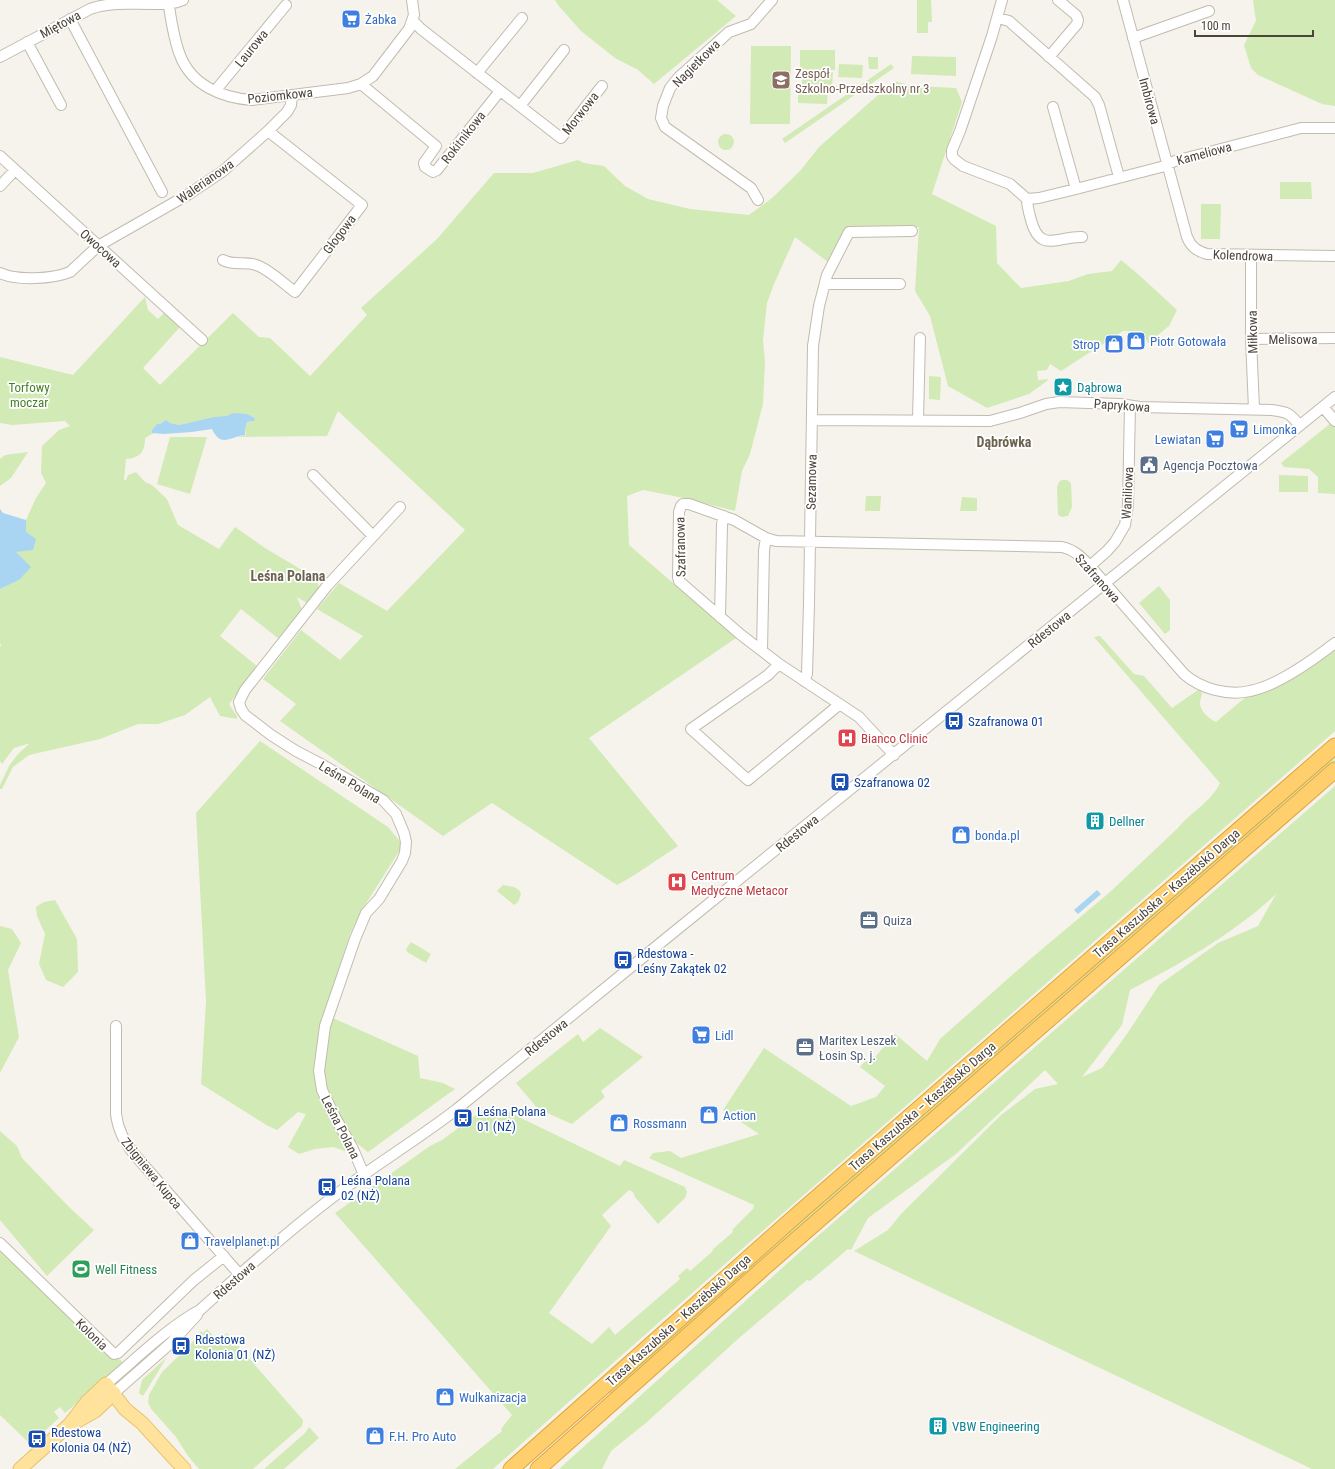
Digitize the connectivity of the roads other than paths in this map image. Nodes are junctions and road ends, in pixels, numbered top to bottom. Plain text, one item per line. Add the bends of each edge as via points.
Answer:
1 (183, 0) edge
2 (412, 0) edge
3 (772, 0) edge
4 (1002, 0) edge
5 (1058, 0) edge
6 (1123, 0) edge
7 (168, 2) edge
8 (286, 5) dead end
9 (1209, 11) dead end
10 (522, 18) dead end
11 (998, 18) junction
12 (70, 19) junction
13 (413, 20) junction
14 (1133, 38) junction
15 (27, 42) junction
16 (564, 50) dead end
17 (1049, 56) junction
18 (0, 57) edge
19 (477, 73) junction
20 (361, 84) junction
21 (602, 86) dead end
22 (215, 91) junction
23 (500, 91) junction
24 (292, 95) junction
25 (60, 105) dead end
26 (520, 106) junction
27 (1053, 107) dead end
28 (1335, 128) edge
29 (268, 131) junction
30 (0, 156) edge
31 (1167, 164) junction
32 (15, 170) junction
33 (1119, 177) junction
34 (0, 186) edge
35 (1076, 189) junction
36 (162, 192) dead end
37 (1025, 197) junction
38 (758, 200) dead end
39 (912, 231) dead end
40 (1082, 237) dead end
41 (98, 246) junction
42 (1251, 255) junction
43 (1335, 256) edge
44 (223, 260) dead end
45 (0, 273) edge
46 (825, 284) junction
47 (900, 284) dead end
48 (920, 338) dead end
49 (1335, 338) edge
50 (1251, 339) junction
51 (202, 340) dead end
52 (1335, 397) edge
53 (1130, 406) junction
54 (1323, 407) junction
55 (1254, 409) junction
56 (812, 420) junction
57 (918, 420) junction
58 (1335, 421) edge
59 (1299, 425) junction
60 (312, 475) dead end
61 (400, 507) dead end
62 (724, 516) junction
63 (373, 536) junction
64 (766, 538) junction
65 (810, 543) junction
66 (1090, 566) junction
67 (1105, 584) junction
68 (720, 617) junction
69 (1335, 643) edge
70 (762, 650) junction
71 (779, 664) junction
72 (804, 682) junction
73 (840, 704) junction
74 (1335, 746) edge
75 (894, 754) junction
76 (1335, 770) edge
77 (116, 1026) dead end
78 (364, 1175) junction
79 (0, 1242) edge
80 (224, 1256) junction
81 (240, 1274) junction
82 (110, 1389) junction
83 (568, 1442) junction
84 (20, 1469) edge
85 (184, 1469) edge
86 (511, 1469) edge
87 (538, 1469) edge
88 (547, 1469) edge

1 - 7 street
2 - 13 street
3 - 38 street, Nagietkowa via 751,24 722,37 679,76 670,88 661,113 665,127 751,188
4 - 11 street
5 - 17 street via 1078,17 1078,22
6 - 14 street, Imbirowa
7 - 12 street, Miętowa via 104,4
7 - 22 street, Poziomkowa via 176,44 182,60 198,81
8 - 22 street, Laurowa
9 - 14 street
10 - 19 street
11 - 17 street via 1009,22
11 - 37 street via 952,156 963,166 1010,184
12 - 15 street, Miętowa
12 - 36 street, Walerianowa
13 - 19 street, Morwowa
13 - 20 street, Poziomkowa via 373,76
14 - 31 street, Imbirowa
15 - 18 street, Miętowa
15 - 25 street
16 - 26 street
17 - 33 street via 1090,92 1100,105
19 - 23 street, Morwowa
20 - 23 street, Rokitnikowa via 436,146 424,163 425,167 433,172
20 - 24 street, Poziomkowa
21 - 26 street, Morwowa via 560,138
22 - 24 street, Poziomkowa via 236,99 252,100
23 - 26 street, Morwowa
24 - 29 street, Walerianowa via 287,112
27 - 35 street
28 - 31 street, Kameliowa via 1301,128
29 - 41 street, Walerianowa via 223,171 195,190
29 - 44 street, Głogowa via 362,205 295,292 258,265
30 - 32 street, Owocowa
31 - 33 street, Kameliowa
31 - 42 street, Kolendrowa via 1190,244 1207,254
32 - 34 street
32 - 41 street, Owocowa
33 - 35 street, Kameliowa
35 - 37 street, Kameliowa via 1039,198
37 - 40 street via 1034,231 1041,238 1053,242
39 - 46 street, Sezamowa via 849,232 830,268
41 - 45 street, Walerianowa via 77,267 64,274 20,278
41 - 51 street, Owocowa
42 - 43 street, Kolendrowa
42 - 50 street, Miłkowa
46 - 47 street
46 - 56 street, Sezamowa via 815,324
48 - 57 street
49 - 50 street, Melisowa
50 - 55 street, Miłkowa
52 - 54 street, Rdestowa
53 - 55 street, Paprykowa
53 - 57 street, Paprykowa via 1059,402 1040,405 994,420
53 - 66 street, Waniliowa via 1128,505 1125,525 1108,551
54 - 58 street
54 - 59 street, Rdestowa
55 - 59 street, Paprykowa via 1285,412
56 - 57 street, Paprykowa
56 - 65 street, Sezamowa
59 - 67 street, Rdestowa
60 - 63 street
61 - 63 street, Leśna Polana
62 - 64 street, Szafranowa
62 - 68 street
62 - 68 street, Szafranowa via 688,504 683,504 679,512 679,581
63 - 78 street, Leśna Polana via 327,586 245,690 239,702 245,715 271,735 383,800 396,814 404,833 406,842 402,861 379,899 366,914 324,1026 319,1071 322,1090 353,1148
64 - 65 street, Szafranowa
64 - 70 street
65 - 66 street, Szafranowa via 1062,548 1075,551
65 - 72 street, Sezamowa via 807,674
66 - 67 street, Szafranowa
67 - 69 street, Szafranowa via 1184,674 1208,688 1236,692 1262,688
67 - 75 street, Rdestowa
68 - 70 street, Szafranowa
70 - 71 street, Szafranowa
71 - 72 street, Szafranowa
71 - 73 street via 768,675 692,729 748,780
72 - 73 street, Szafranowa
73 - 75 street, Szafranowa via 859,717
74 - 86 highway, Trasa Kaszubska – Kaszëbskô Darga via 798,1213
75 - 78 street, Rdestowa via 462,1105
76 - 83 highway, Trasa Kaszubska – Kaszëbskô Darga
77 - 80 street, Zbigniewa Kupca via 116,1114 122,1138
78 - 81 street, Rdestowa via 328,1201
79 - 80 street, Kolonia via 114,1354 194,1280
80 - 81 street, Zbigniewa Kupca
81 - 82 street, Rdestowa via 200,1310 196,1318 172,1342
82 - 84 main road, Rdestowa via 95,1411 70,1424
82 - 85 main road via 133,1409 142,1423
83 - 87 highway, Trasa Kaszubska – Kaszëbskô Darga
83 - 88 highway

